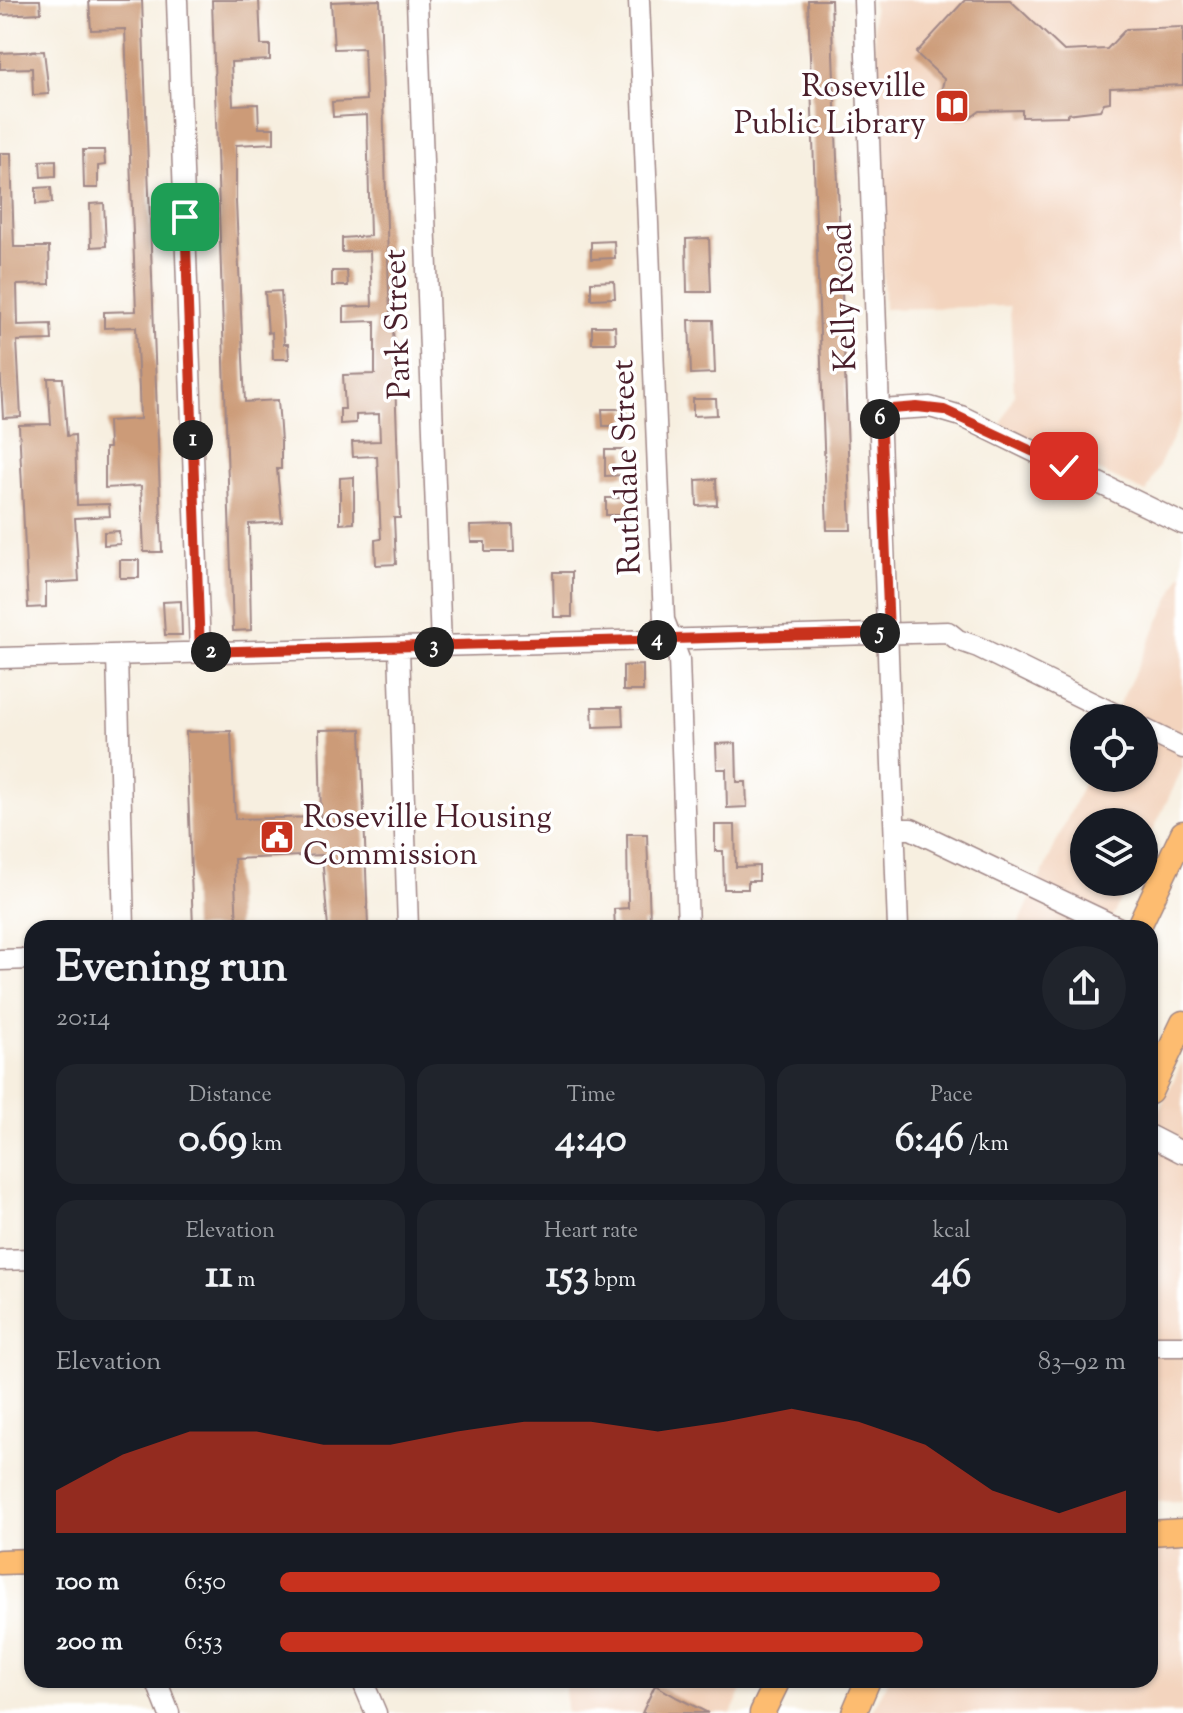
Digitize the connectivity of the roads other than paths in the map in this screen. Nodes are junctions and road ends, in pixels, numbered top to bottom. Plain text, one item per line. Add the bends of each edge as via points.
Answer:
1 (177, 0) edge
2 (417, 0) edge
3 (639, 0) edge
4 (864, 0) edge
5 (880, 410) junction
6 (1183, 524) edge
7 (889, 633) junction
8 (671, 640) junction
9 (441, 646) junction
10 (399, 648) junction
11 (200, 652) junction
12 (117, 655) junction
13 (0, 658) edge
14 (1094, 704) edge
15 (1158, 736) edge
16 (1183, 748) edge
17 (895, 829) junction
18 (1183, 833) edge
19 (124, 920) edge
20 (408, 920) edge
21 (688, 920) edge
22 (898, 920) edge
23 (1102, 920) edge
24 (1142, 920) edge
25 (24, 959) edge
26 (0, 960) edge
27 (1183, 1023) edge
28 (1158, 1075) edge
29 (1158, 1140) edge
30 (1183, 1153) edge
31 (24, 1259) edge
32 (0, 1260) edge
33 (1158, 1346) edge
34 (1183, 1346) edge
35 (1183, 1531) edge
36 (1158, 1533) edge
37 (24, 1561) edge
38 (0, 1562) edge
39 (159, 1688) edge
40 (365, 1688) edge
41 (774, 1688) edge
42 (865, 1688) edge
43 (169, 1713) edge
44 (376, 1713) edge
45 (762, 1713) edge
46 (854, 1713) edge

1 - 11 street
2 - 9 street, Park Street
3 - 8 street, Ruthdale Street via 664,620
4 - 5 street, Kelly Road
5 - 6 street via 930,407 961,416
5 - 7 street, Kelly Road
7 - 8 street
7 - 14 street via 948,632
7 - 17 street, Kelly Road
8 - 9 street
8 - 21 street, Ruthdale Street via 679,659
9 - 10 street
10 - 11 street
10 - 20 street
11 - 12 street
12 - 13 street
12 - 19 street
15 - 16 street
17 - 22 street, Kelly Road
17 - 23 street via 911,829
18 - 24 main road
25 - 26 street
27 - 28 main road
29 - 30 street
31 - 32 street
33 - 34 street
35 - 36 main road
37 - 38 main road
39 - 43 street
40 - 44 street
41 - 45 main road
42 - 46 main road

